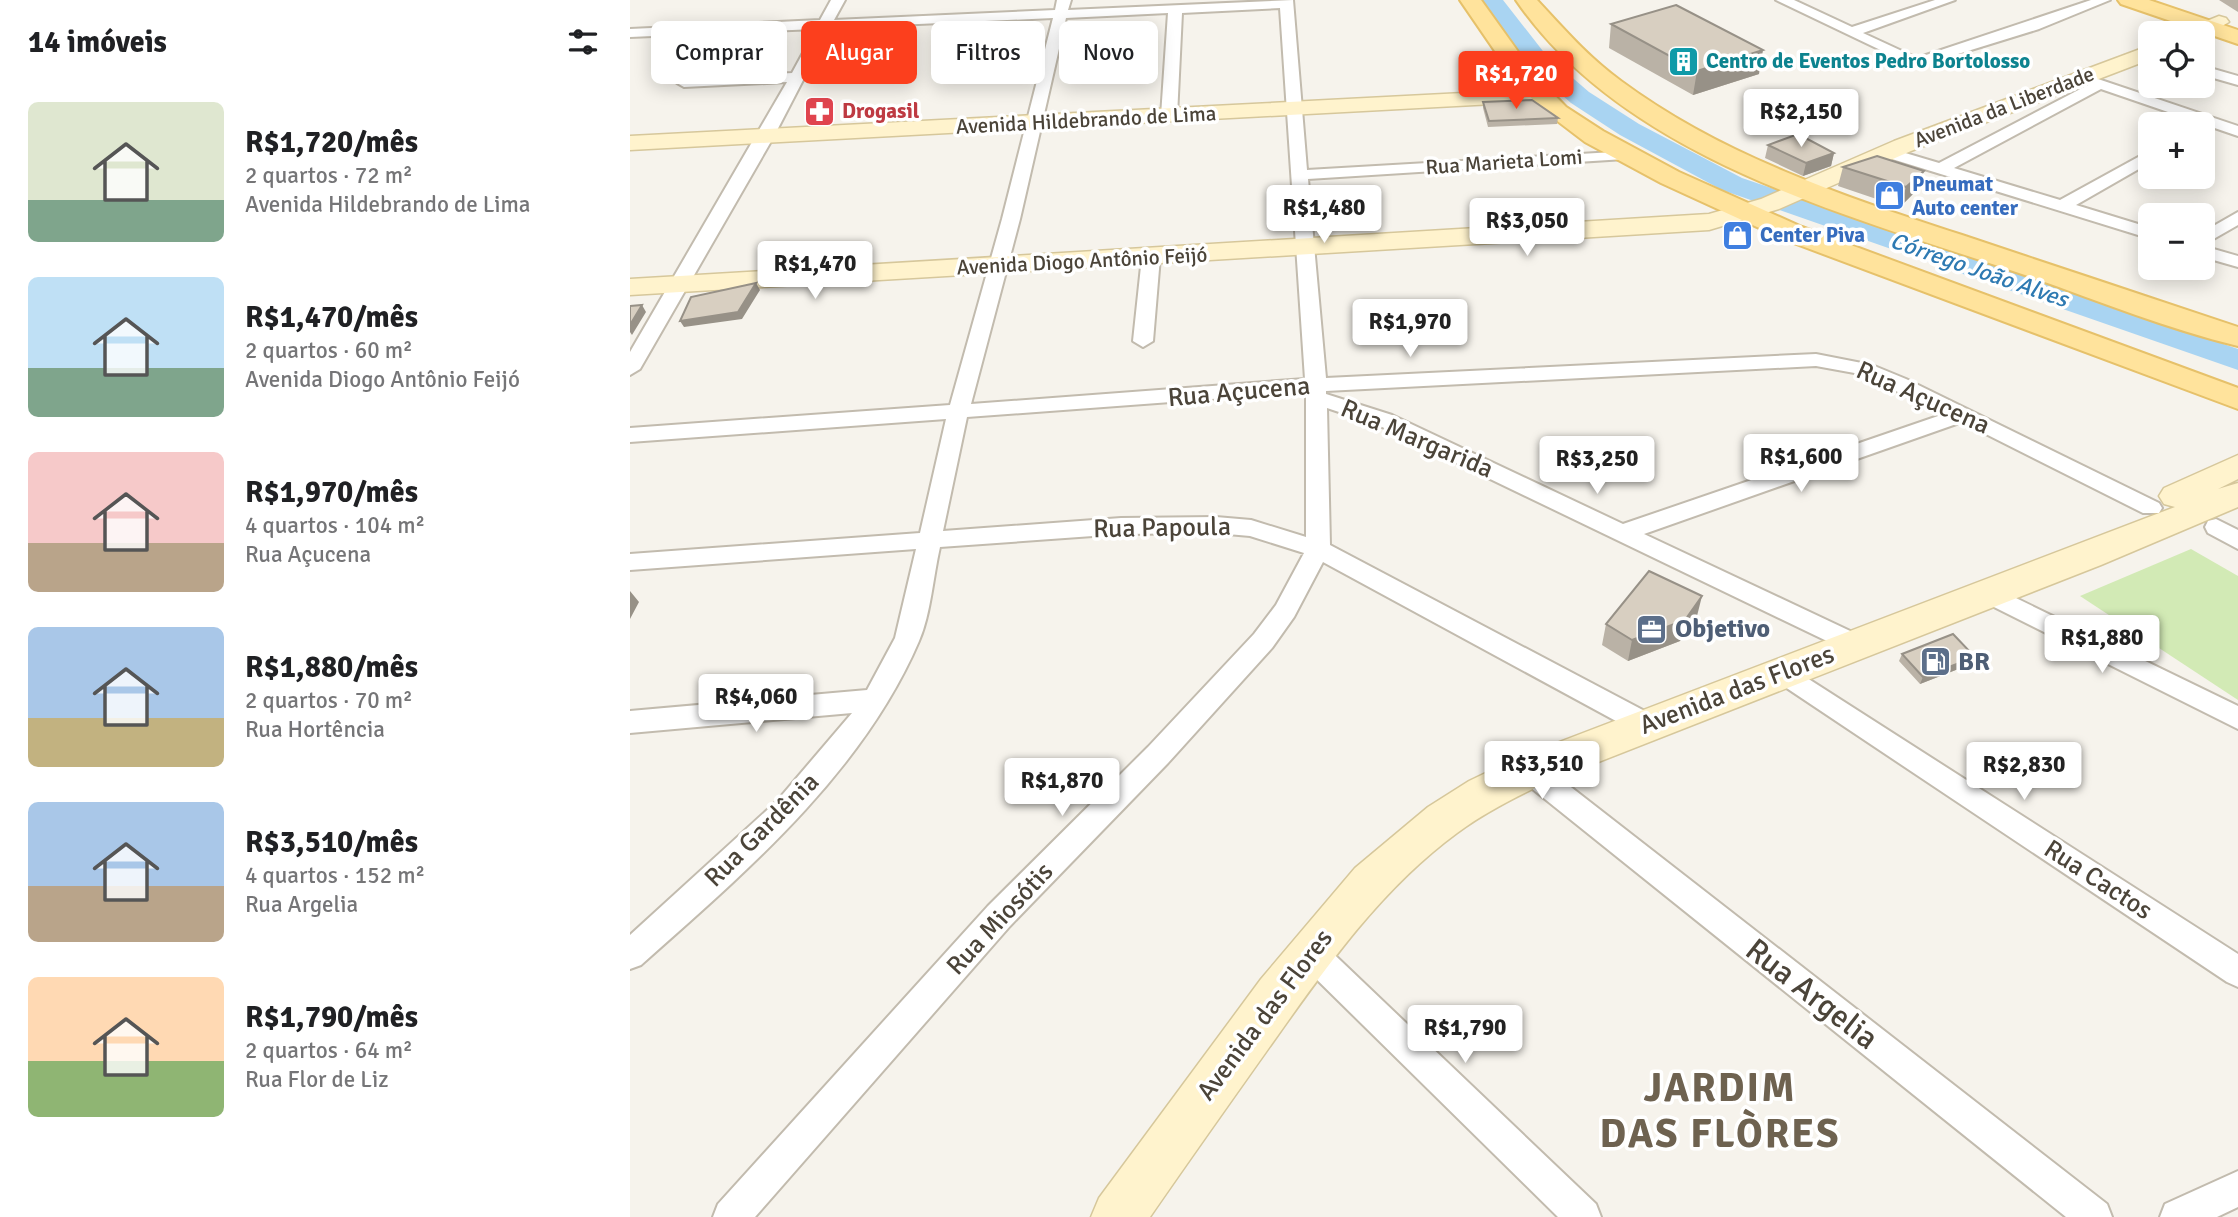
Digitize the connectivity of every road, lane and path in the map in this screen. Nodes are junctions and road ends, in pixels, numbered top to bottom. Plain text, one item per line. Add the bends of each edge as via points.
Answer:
1 (838, 0) edge
2 (1064, 0) edge
3 (1470, 0) edge
4 (1526, 0) edge
5 (1783, 0) edge
6 (1948, 0) edge
7 (2103, 0) edge
8 (2128, 0) edge
9 (2160, 0) edge
10 (1286, 2) edge
11 (1175, 10) junction
12 (1061, 16) junction
13 (825, 21) edge
14 (917, 21) edge
15 (2193, 21) edge
16 (2201, 21) edge
17 (801, 26) edge
18 (2215, 28) edge
19 (1851, 32) junction
20 (630, 33) edge
21 (2238, 37) edge
22 (2138, 58) edge
23 (801, 69) edge
24 (2215, 74) edge
25 (797, 77) junction
26 (1579, 77) junction
27 (787, 78) edge
28 (2091, 81) junction
29 (2238, 81) edge
30 (1535, 83) junction
31 (1295, 109) junction
32 (2176, 112) edge
33 (1169, 116) junction
34 (1033, 123) junction
35 (2215, 125) edge
36 (2238, 131) edge
37 (765, 138) junction
38 (630, 143) edge
39 (1885, 152) junction
40 (1625, 154) junction
41 (2138, 162) edge
42 (1940, 169) junction
43 (1300, 175) junction
44 (1791, 193) junction
45 (2062, 206) junction
46 (1747, 214) junction
47 (2238, 217) edge
48 (2138, 230) edge
49 (2215, 232) edge
50 (1305, 247) junction
51 (2215, 255) edge
52 (1151, 257) junction
53 (2238, 262) edge
54 (998, 266) junction
55 (678, 285) junction
56 (630, 287) edge
57 (2238, 337) edge
58 (1143, 341) dead end
59 (630, 369) edge
60 (1317, 392) junction
61 (2238, 399) edge
62 (958, 412) junction
63 (1965, 414) junction
64 (630, 435) edge
65 (2238, 466) edge
66 (2151, 508) junction
67 (2229, 518) edge
68 (1623, 533) junction
69 (929, 542) junction
70 (1318, 549) junction
71 (2088, 556) junction
72 (630, 562) edge
73 (1989, 594) junction
74 (1856, 645) junction
75 (1782, 672) junction
76 (877, 700) junction
77 (2238, 718) edge
78 (630, 722) edge
79 (1647, 725) junction
80 (1530, 771) junction
81 (1309, 951) junction
82 (630, 955) edge
83 (2238, 972) edge
84 (2238, 1189) edge
85 (731, 1217) edge
86 (1118, 1217) edge
87 (1583, 1217) edge
88 (2094, 1217) edge
89 (2178, 1217) edge

1 - 13 street
2 - 12 street, Rua Gardênia
3 - 30 main road
4 - 26 main road
5 - 19 street
6 - 19 street
7 - 19 street via 1927,62 1904,59
8 - 15 main road
9 - 16 main road
10 - 11 street
10 - 31 street, Rua Miosótis
11 - 12 street
11 - 33 street
12 - 14 street
12 - 34 street, Rua Gardênia
17 - 20 street
18 - 21 main road
22 - 28 main road, Avenida da Liberdade
23 - 25 street
24 - 29 street
25 - 27 street
25 - 37 street
26 - 30 main road
26 - 44 main road
28 - 32 street
28 - 39 main road, Avenida da Liberdade
28 - 42 street
30 - 31 main road, Avenida Hildebrando de Lima
30 - 40 main road via 1563,116
31 - 33 main road, Avenida Hildebrando de Lima
31 - 43 street, Rua Miosótis
33 - 34 main road, Avenida Hildebrando de Lima
34 - 37 main road, Avenida Hildebrando de Lima
34 - 54 street, Rua Gardênia
35 - 36 street
37 - 38 main road, Avenida Hildebrando de Lima
37 - 55 street
39 - 42 street
39 - 44 main road, Avenida da Liberdade
40 - 43 street, Rua Marieta Lomi
40 - 46 main road
41 - 45 street
42 - 45 street
43 - 50 street, Rua Miosótis
44 - 46 main road, Avenida da Liberdade
44 - 57 main road
45 - 48 street
46 - 50 main road, Avenida Diogo Antônio Feijó via 1646,227
46 - 61 main road
47 - 49 street
50 - 52 main road, Avenida Diogo Antônio Feijó
50 - 60 street, Rua Miosótis
51 - 53 street
52 - 54 main road, Avenida Diogo Antônio Feijó
52 - 58 street
54 - 55 main road, Avenida Diogo Antônio Feijó
54 - 62 street, Rua Gardênia
55 - 56 main road, Avenida Diogo Antônio Feijó
55 - 59 street
60 - 62 street, Rua Açucena
60 - 63 street, Rua Açucena via 1816,360 1865,369
60 - 68 street, Rua Margarida
60 - 70 street, Rua Miosótis
62 - 64 street, Rua Açucena
62 - 69 street, Rua Gardênia
63 - 66 street, Rua Açucena
63 - 68 street
65 - 66 main road
66 - 71 main road via 2099,533
67 - 71 main road, Avenida das Flores via 2130,555
68 - 74 street, Rua Margarida
69 - 70 street, Rua Papoula via 1121,526 1216,525 1271,532
69 - 72 street, Rua Papoula
69 - 76 street, Rua Gardênia via 908,638
70 - 79 street, Rua Papoula
70 - 85 street, Rua Miosótis via 1263,641 999,916
71 - 73 main road, Avenida das Flores
73 - 74 main road, Avenida das Flores
73 - 77 street
74 - 75 main road, Avenida das Flores
75 - 79 main road, Avenida das Flores
75 - 83 street, Rua Cactos
76 - 78 street
76 - 82 street, Rua Gardênia via 839,751 771,823
79 - 80 main road, Avenida das Flores
80 - 81 main road, Avenida das Flores via 1445,816 1367,883
80 - 88 street, Rua Argelia
81 - 86 main road, Avenida das Flores
81 - 87 street
84 - 89 street

